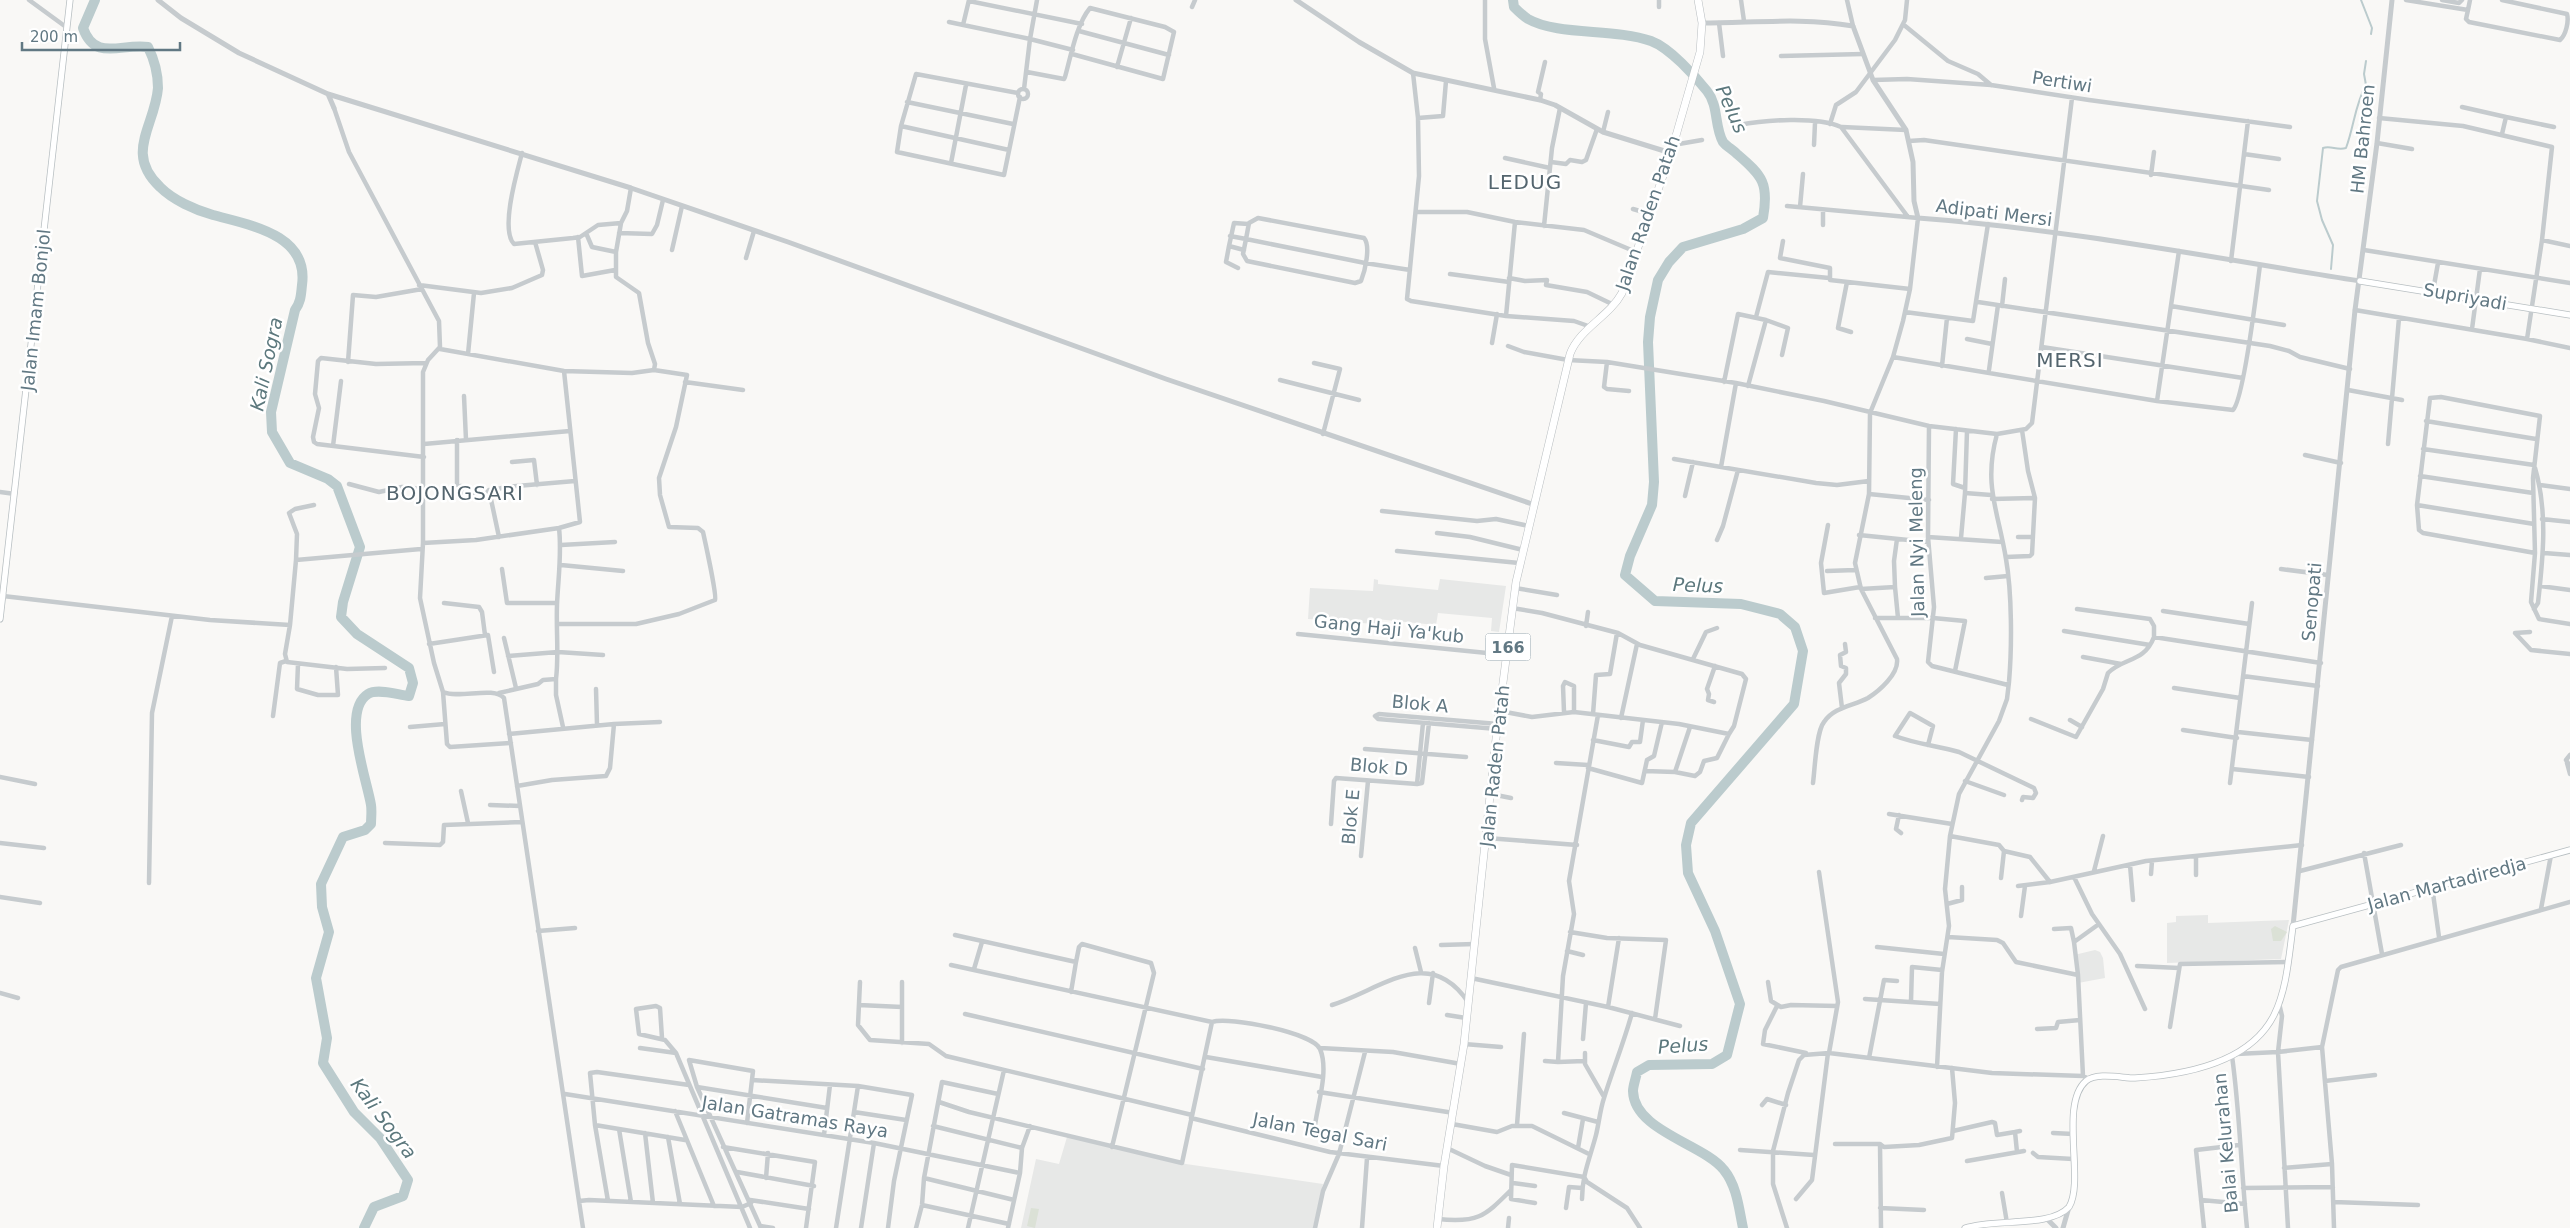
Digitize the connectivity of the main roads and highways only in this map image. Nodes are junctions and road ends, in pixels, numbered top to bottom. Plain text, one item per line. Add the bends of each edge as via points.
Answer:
1 (70, 0) edge
2 (1698, 0) edge
3 (2360, 281) road end
4 (2570, 315) edge
5 (1, 596) edge
6 (0, 619) edge
7 (2570, 850) edge
8 (1993, 1226) edge
9 (1437, 1228) edge
10 (1965, 1228) edge

1 - 5 main road, Jalan Imam Bonjol via 16,494
2 - 9 main road, Jalan Raden Patah / 166 via 1702,23 1700,52 1671,153 1629,276 1614,305 1574,344 1568,360 1519,562 1497,726 1471,978 1463,1018 1464,1044 1450,1113 1452,1124
3 - 4 main road, Supriyadi
5 - 6 main road, Jalan Imam Bonjol
7 - 8 main road, Jalan Martadiredja via 2293,926 2279,1003 2260,1035 2234,1055 2186,1070 2147,1077 2089,1079 2077,1093 2073,1134 2074,1183 2069,1206 2049,1221 2038,1224
8 - 10 main road

